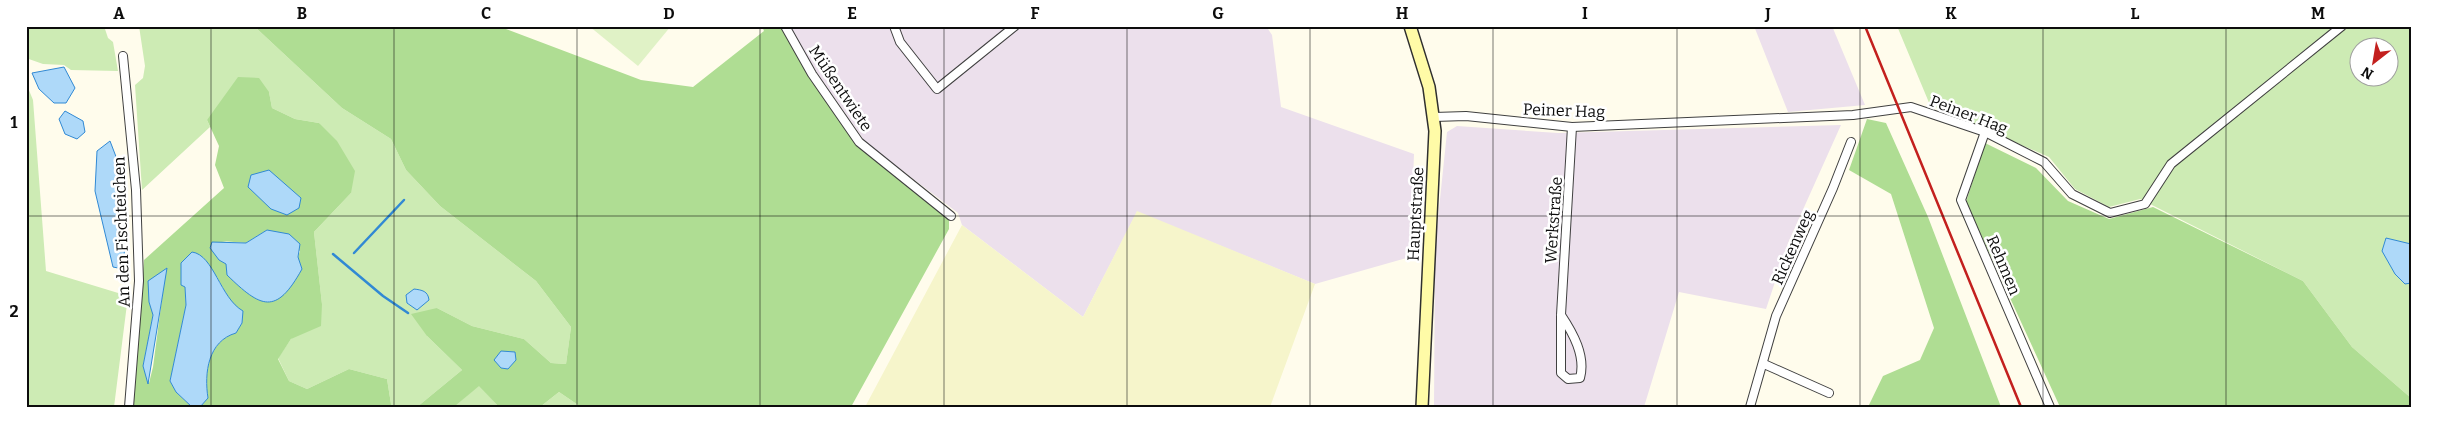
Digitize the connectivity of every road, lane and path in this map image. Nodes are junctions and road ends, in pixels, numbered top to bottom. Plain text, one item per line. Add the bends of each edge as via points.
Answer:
1 (785, 26) edge
2 (894, 26) edge
3 (1015, 26) edge
4 (1410, 26) edge
5 (2342, 26) edge
6 (123, 56) dead end
7 (1434, 117) junction
8 (1572, 127) junction
9 (1984, 132) junction
10 (1851, 142) dead end
11 (951, 216) dead end
12 (1561, 315) junction
13 (1764, 364) junction
14 (1829, 393) dead end
15 (128, 407) edge
16 (1422, 407) edge
17 (1750, 407) edge
18 (2050, 407) edge

1 - 11 street, Müßentwiete via 812,74 859,142
2 - 3 street via 900,42 937,89
4 - 7 main road, Hauptstraße via 1429,87
5 - 9 street, Peiner Hag via 2171,164 2145,204 2110,213 2072,194 2044,162
6 - 15 street, An den Fischteichen via 136,190 139,281
7 - 8 street, Peiner Hag via 1458,116
7 - 16 main road, Hauptstraße
8 - 9 street, Peiner Hag via 1853,115 1911,107
8 - 12 street, Werkstraße
9 - 18 street, Rehmen via 1961,200
10 - 13 street, Rickenweg via 1776,316
12 - 12 street, Werkstraße via 1560,373 1568,379 1580,378 1583,368 1574,334
13 - 14 street
13 - 17 street, Rickenweg

